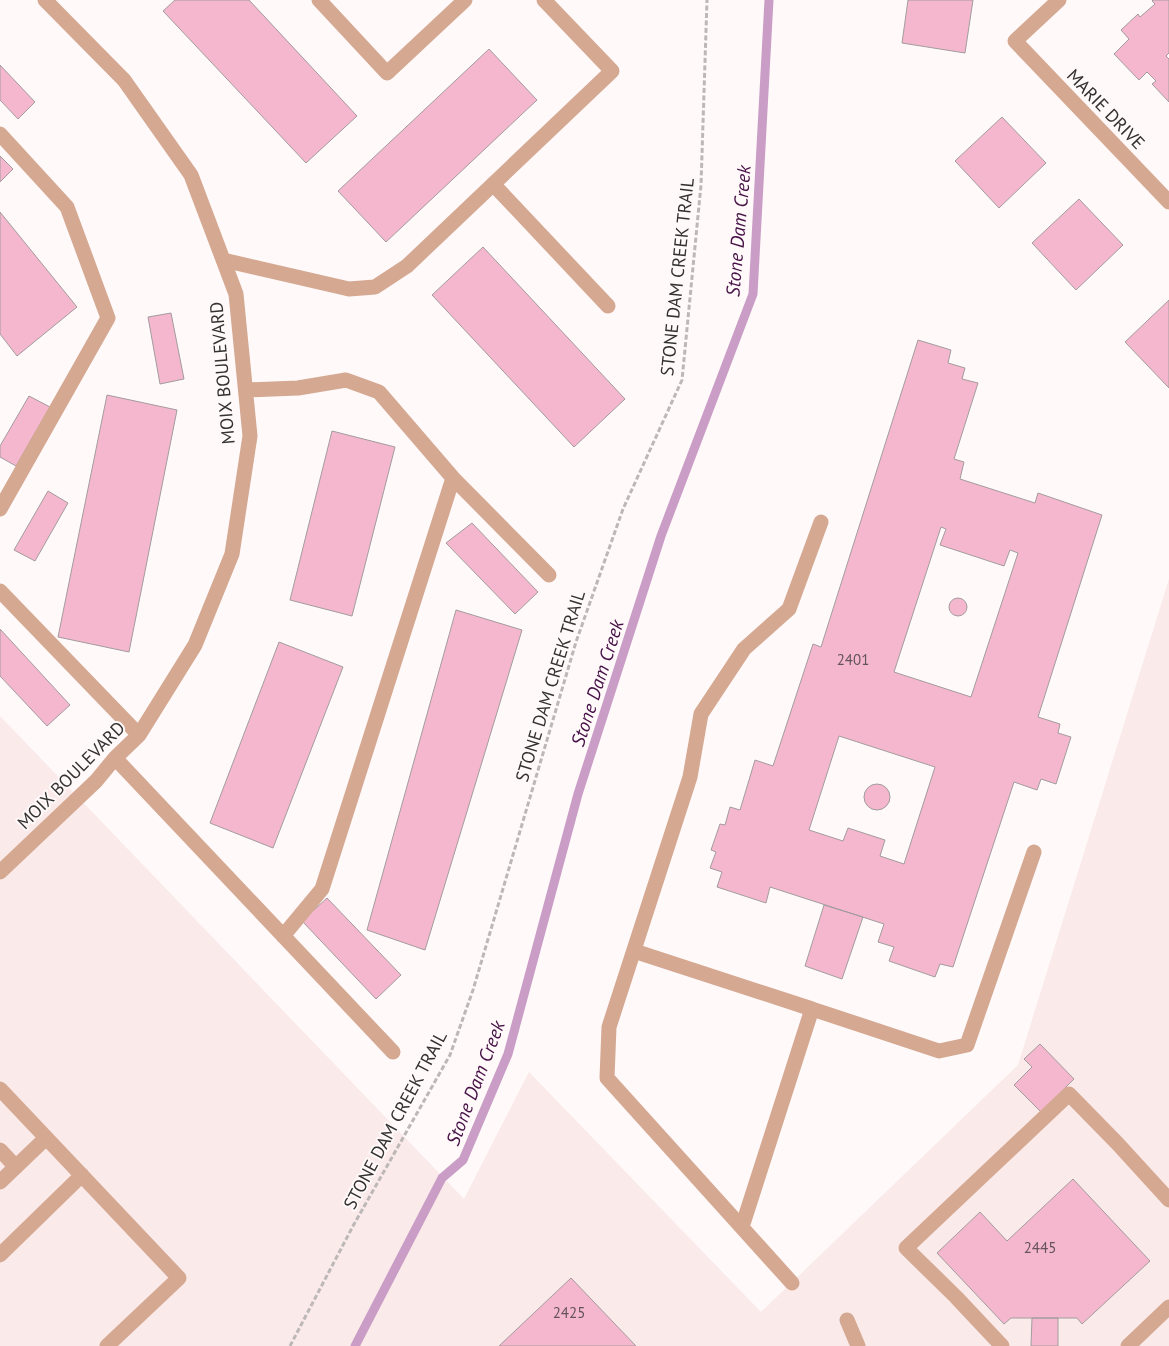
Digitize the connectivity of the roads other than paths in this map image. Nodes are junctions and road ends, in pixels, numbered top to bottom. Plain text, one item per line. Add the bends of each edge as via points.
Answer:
1 (45, 0) edge
2 (319, 0) edge
3 (465, 0) edge
4 (544, 0) edge
5 (1059, 0) edge
6 (0, 134) edge
7 (493, 184) junction
8 (1169, 202) edge
9 (223, 260) junction
10 (608, 306) dead end
11 (246, 390) junction
12 (453, 478) junction
13 (0, 509) edge
14 (821, 522) dead end
15 (549, 574) dead end
16 (0, 591) edge
17 (139, 735) junction
18 (115, 758) junction
19 (1034, 852) dead end
20 (0, 872) edge
21 (283, 936) junction
22 (634, 950) junction
23 (812, 1009) junction
24 (393, 1052) dead end
25 (0, 1089) edge
26 (46, 1138) junction
27 (0, 1150) edge
28 (16, 1167) junction
29 (82, 1175) junction
30 (0, 1182) edge
31 (1169, 1200) edge
32 (742, 1227) junction
33 (0, 1255) edge
34 (792, 1283) dead end
35 (1169, 1307) edge
36 (847, 1320) dead end
37 (107, 1346) edge
38 (858, 1346) edge
39 (1002, 1346) edge
40 (1128, 1346) edge

1 - 9 street, MOIX BOULEVARD via 124,80 191,176
2 - 3 street via 388,73
4 - 7 street via 612,71
5 - 8 street, MARIE DRIVE via 1015,41
6 - 13 street via 67,207 108,318
7 - 9 street via 407,266 375,287 349,289
7 - 10 street
9 - 11 street, MOIX BOULEVARD via 236,294
11 - 12 street via 298,388 346,380 379,392
11 - 17 street, MOIX BOULEVARD via 250,436 232,554 195,645
12 - 15 street
12 - 21 street via 322,889
14 - 22 street via 789,609 744,649 701,714 690,777
16 - 17 street
17 - 18 street, MOIX BOULEVARD
18 - 20 street, MOIX BOULEVARD via 96,781
18 - 21 street
19 - 23 street via 967,1045 939,1051
21 - 24 street
22 - 23 street
22 - 32 street via 609,1027 607,1078
23 - 32 street
25 - 26 street
26 - 28 street
26 - 29 street
27 - 28 street
28 - 30 street
29 - 33 street
29 - 37 street via 179,1278
31 - 39 street via 1069,1094 906,1248
32 - 34 street
35 - 40 street
36 - 38 street

